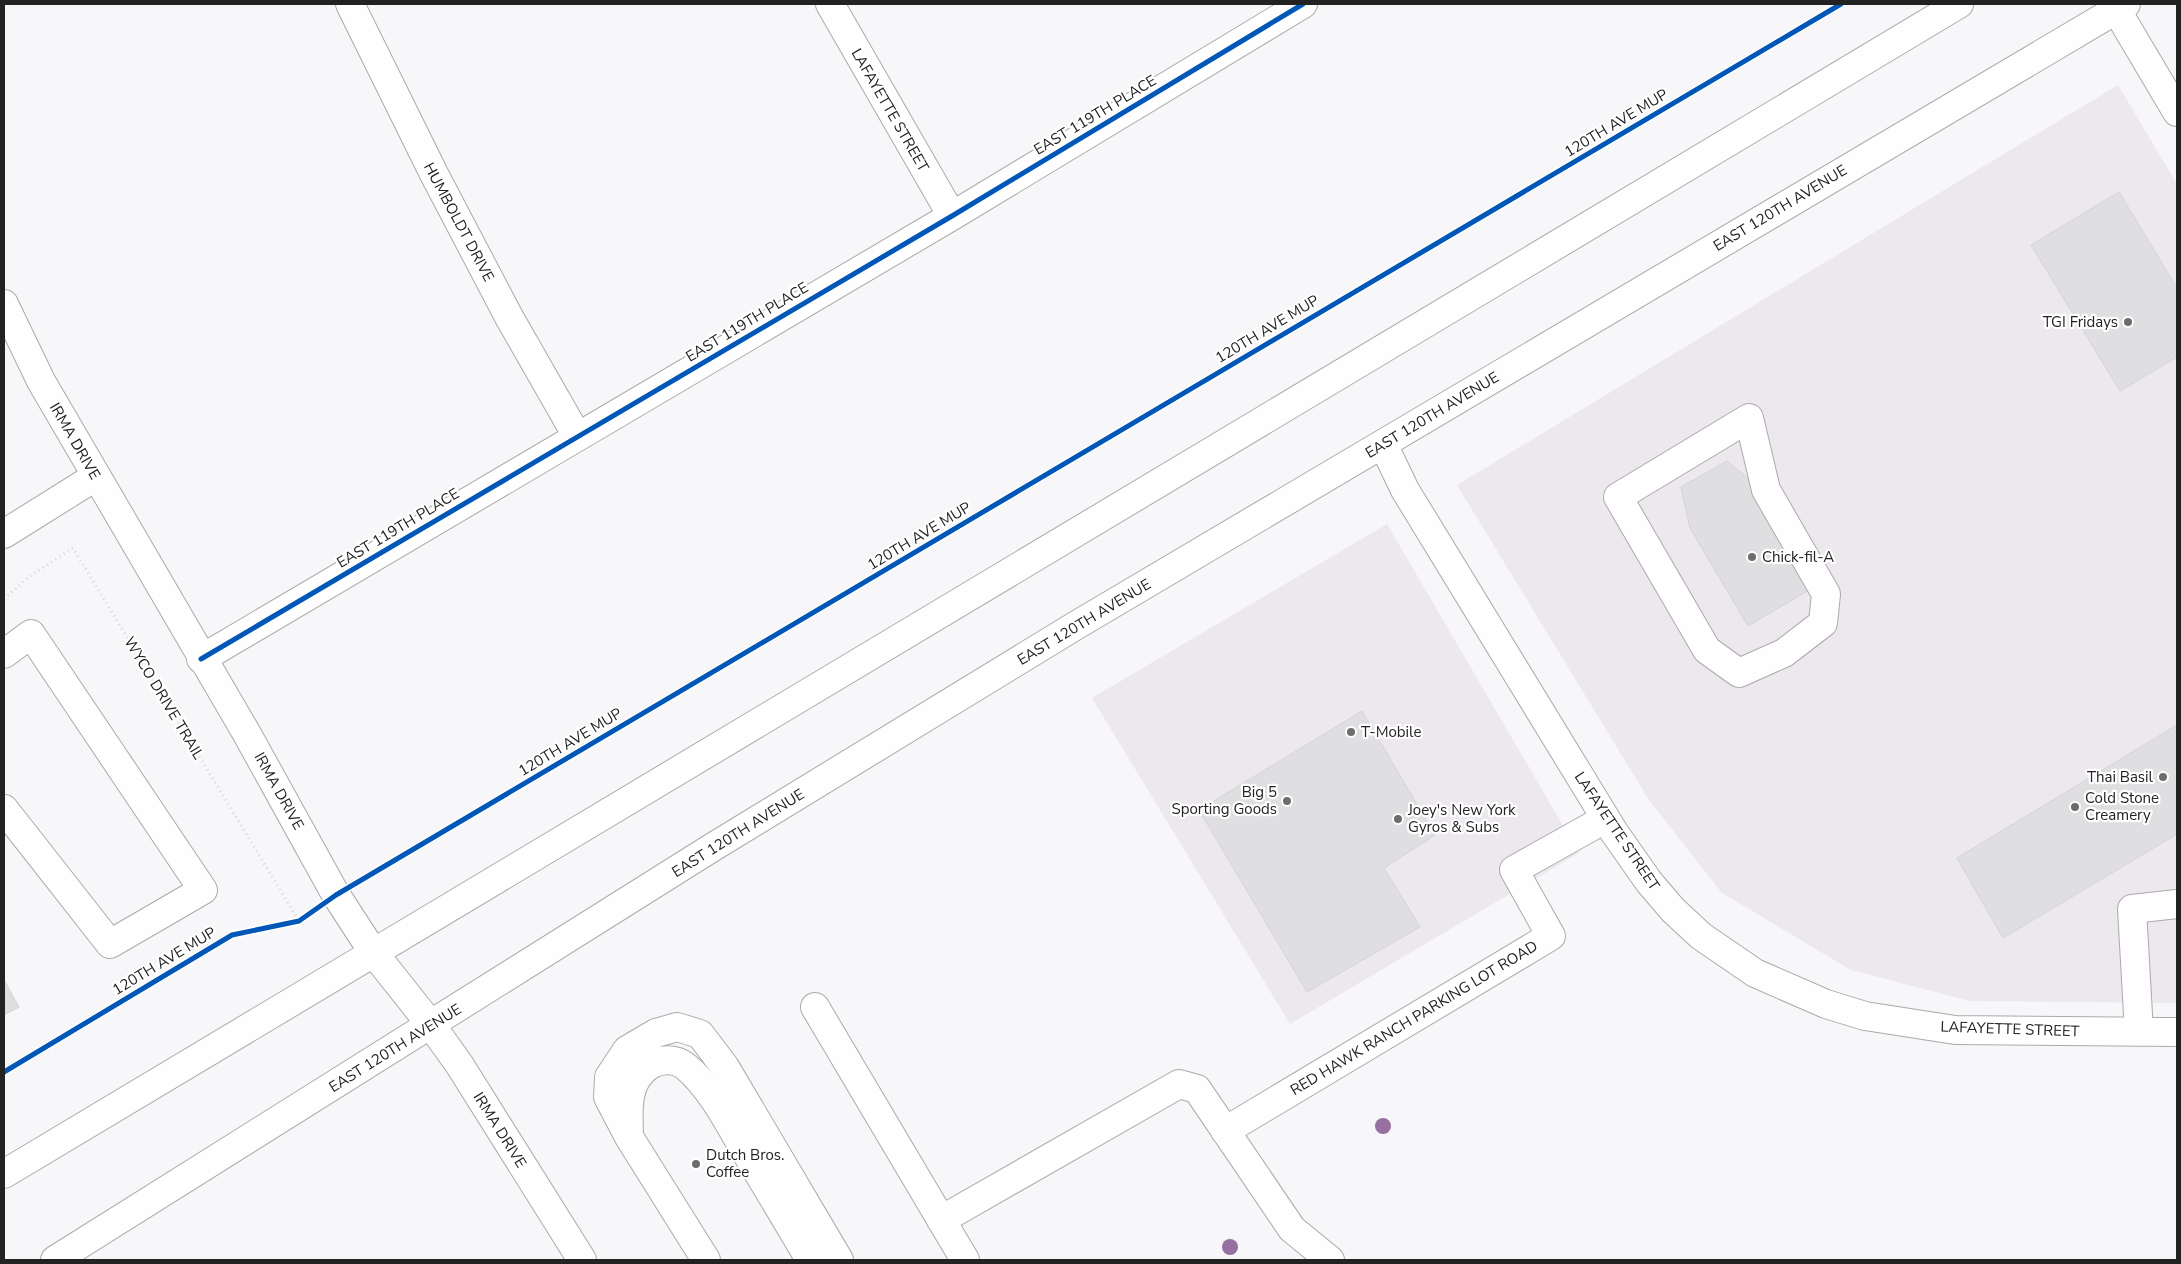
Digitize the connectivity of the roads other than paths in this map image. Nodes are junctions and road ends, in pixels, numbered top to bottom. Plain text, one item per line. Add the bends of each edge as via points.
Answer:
1 (350, 4) edge
2 (830, 4) edge
3 (1303, 4) edge
4 (1960, 4) edge
5 (2118, 6) edge
6 (2177, 112) edge
7 (952, 216) junction
8 (4, 304) edge
9 (1749, 418) joint
10 (577, 436) junction
11 (1383, 444) junction
12 (95, 477) junction
13 (4, 534) edge
14 (4, 654) edge
15 (201, 659) junction
16 (4, 809) edge
17 (1605, 818) junction
18 (2177, 904) edge
19 (373, 952) junction
20 (815, 1007) dead end
21 (431, 1025) junction
22 (2139, 1032) junction
23 (2177, 1032) edge
24 (1225, 1132) junction
25 (629, 1137) junction
26 (4, 1174) edge
27 (941, 1220) junction
28 (55, 1260) edge
29 (582, 1260) edge
30 (706, 1260) edge
31 (810, 1260) edge
32 (839, 1260) edge
33 (966, 1260) edge
34 (1330, 1260) edge

1 - 10 street, HUMBOLDT DRIVE via 509,317
2 - 7 street, LAFAYETTE STREET
3 - 7 street, EAST 119TH PLACE
4 - 19 street
5 - 6 street
5 - 11 street, EAST 120TH AVENUE
7 - 10 street, EAST 119TH PLACE
8 - 12 street, IRMA DRIVE via 40,381
9 - 9 street via 1618,497 1707,650 1739,673 1784,653 1823,623 1826,594 1766,490
10 - 15 street, EAST 119TH PLACE
11 - 17 street, LAFAYETTE STREET via 1405,490
11 - 21 street, EAST 120TH AVENUE via 1049,642
12 - 13 street
12 - 15 street, IRMA DRIVE
14 - 16 street via 31,634 203,890 110,944
15 - 19 street, IRMA DRIVE via 247,734 336,895
17 - 22 street, LAFAYETTE STREET via 1648,882 1701,936 1755,973 1826,1004 1865,1016 1955,1030
17 - 24 street, RED HAWK RANCH PARKING LOT ROAD via 1514,870 1551,936
18 - 22 street via 2132,909
19 - 21 street, IRMA DRIVE
19 - 26 street
20 - 27 street
21 - 28 street, EAST 120TH AVENUE
21 - 29 street, IRMA DRIVE
22 - 23 street, LAFAYETTE STREET
24 - 27 street via 1197,1089 1179,1084
24 - 34 street via 1292,1229
25 - 30 street
25 - 31 street via 628,1097 640,1071 653,1063 671,1060 684,1064 725,1117
25 - 32 street via 608,1097 609,1077 627,1050 656,1033 677,1028 700,1034 725,1068
27 - 33 street

